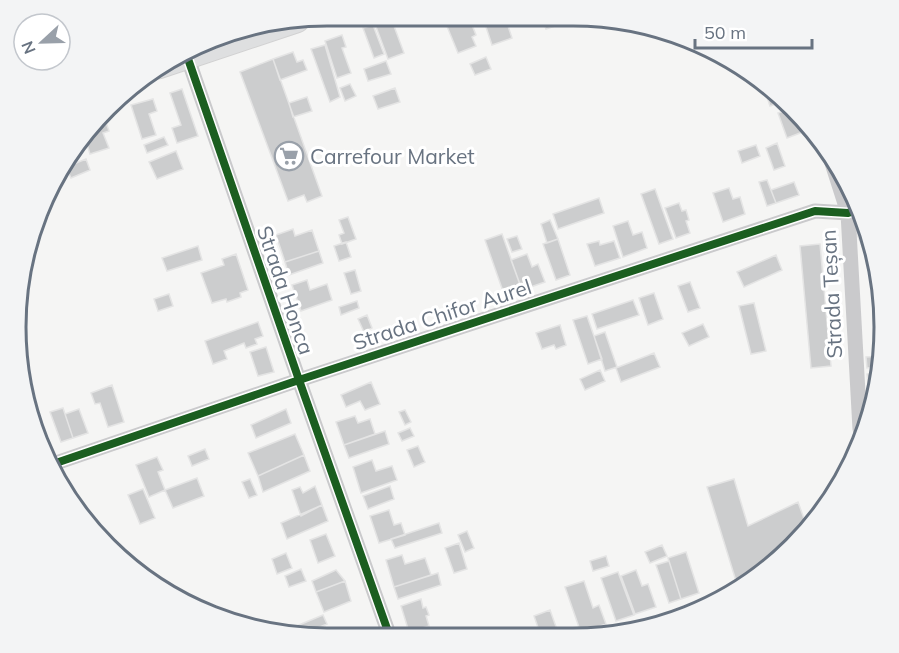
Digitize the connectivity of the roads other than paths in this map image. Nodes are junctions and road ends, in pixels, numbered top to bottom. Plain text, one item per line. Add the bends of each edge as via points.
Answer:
1 (189, 59) edge
2 (852, 212) edge
3 (852, 214) edge
4 (298, 380) junction
5 (860, 417) edge
6 (58, 462) edge
7 (387, 628) edge

1 - 4 street, Strada Honca
2 - 4 street, Strada Chifor Aurel via 815,211
3 - 5 street, Strada Teșan
4 - 6 street, Strada Chifor Aurel
4 - 7 street, Strada Honca

